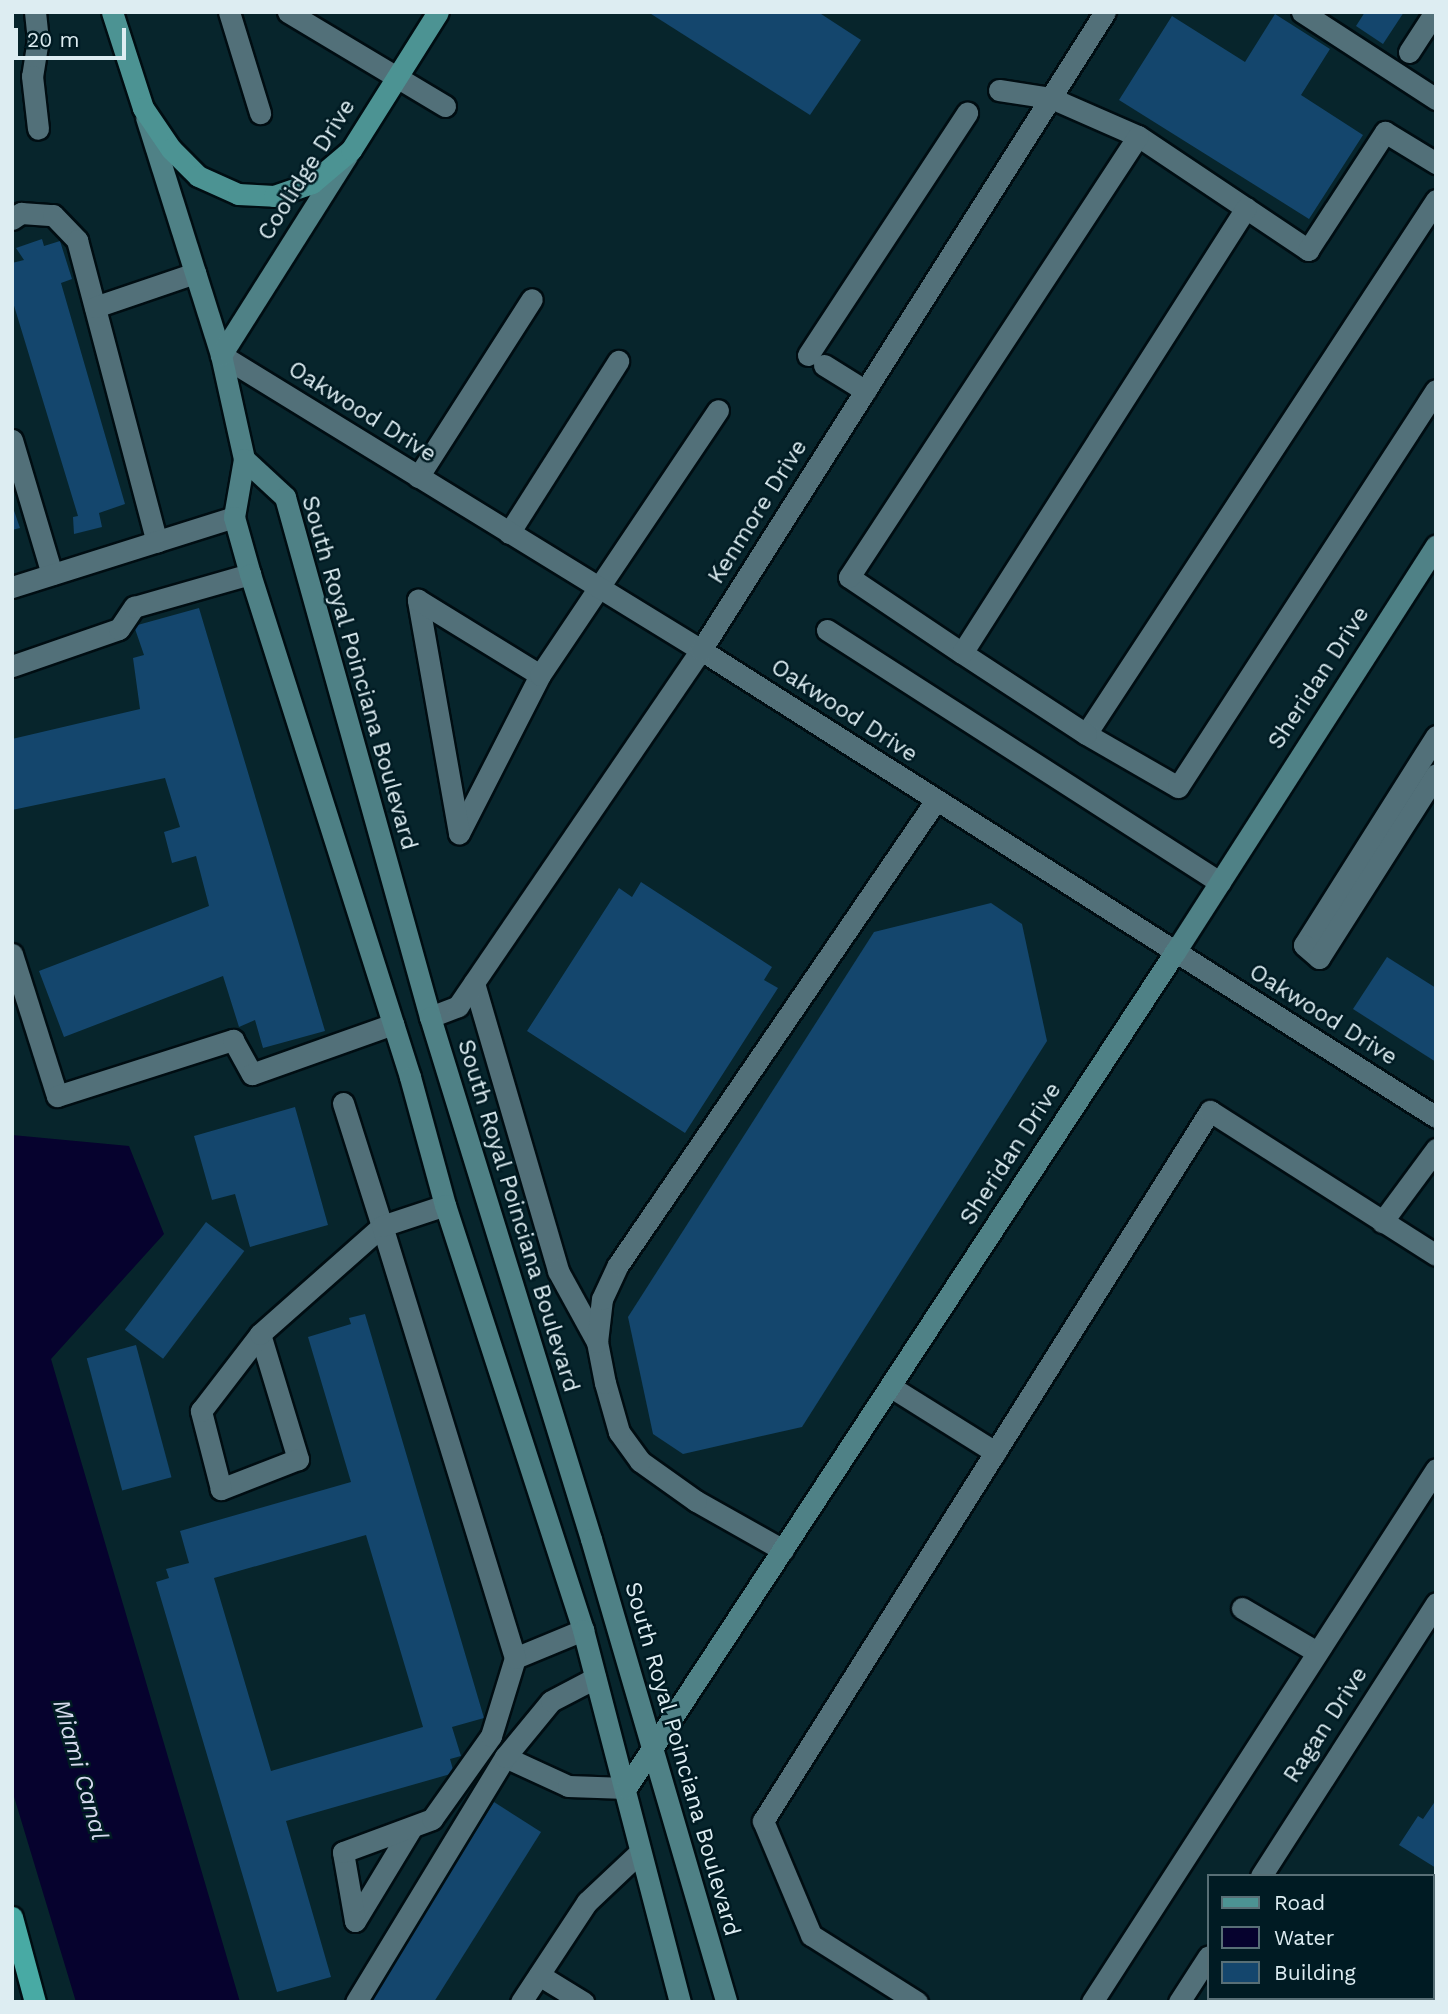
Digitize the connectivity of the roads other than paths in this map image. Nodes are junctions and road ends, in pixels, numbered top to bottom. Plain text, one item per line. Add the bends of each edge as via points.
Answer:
1 (35, 12) edge
2 (112, 12) edge
3 (229, 12) edge
4 (288, 12) edge
5 (438, 12) edge
6 (1105, 12) edge
7 (1302, 12) edge
8 (1435, 12) edge
9 (1409, 52) dead end
10 (397, 76) junction
11 (999, 90) dead end
12 (1051, 98) junction
13 (1436, 99) edge
14 (444, 106) dead end
15 (144, 108) junction
16 (260, 113) dead end
17 (967, 113) dead end
18 (38, 129) dead end
19 (1138, 136) junction
20 (351, 150) junction
21 (1436, 163) edge
22 (1436, 200) edge
23 (1245, 208) junction
24 (12, 219) edge
25 (195, 274) junction
26 (532, 299) dead end
27 (96, 307) junction
28 (221, 355) junction
29 (618, 360) dead end
30 (1436, 390) edge
31 (866, 391) junction
32 (718, 410) dead end
33 (12, 440) edge
34 (244, 458) junction
35 (418, 477) junction
36 (234, 517) junction
37 (509, 533) junction
38 (157, 542) junction
39 (1436, 545) edge
40 (52, 574) junction
41 (250, 574) junction
42 (12, 587) edge
43 (598, 587) junction
44 (827, 629) dead end
45 (701, 650) junction
46 (962, 653) junction
47 (12, 666) edge
48 (540, 675) junction
49 (1086, 734) junction
50 (1436, 736) edge
51 (1436, 774) edge
52 (936, 800) junction
53 (1220, 882) junction
54 (1175, 953) junction
55 (12, 954) edge
56 (474, 983) junction
57 (430, 1017) junction
58 (393, 1024) junction
59 (343, 1103) dead end
60 (1436, 1117) edge
61 (1436, 1149) edge
62 (445, 1205) junction
63 (1382, 1222) junction
64 (382, 1226) junction
65 (1436, 1255) edge
66 (260, 1334) junction
67 (597, 1342) junction
68 (891, 1387) junction
69 (995, 1452) junction
70 (1436, 1469) edge
71 (783, 1550) junction
72 (1436, 1603) edge
73 (1242, 1608) dead end
74 (583, 1630) junction
75 (1317, 1652) junction
76 (515, 1658) junction
77 (595, 1678) junction
78 (650, 1751) junction
79 (505, 1757) junction
80 (626, 1788) junction
81 (412, 1827) dead end
82 (640, 1853) junction
83 (1262, 1874) edge
84 (12, 1917) edge
85 (1206, 1960) edge
86 (539, 1975) junction
87 (35, 2002) edge
88 (356, 2002) edge
89 (521, 2002) edge
90 (583, 2002) edge
91 (680, 2002) edge
92 (726, 2002) edge
93 (917, 2002) edge
94 (1092, 2002) edge
95 (1180, 2002) edge

1 - 18 street via 38,39 32,76
2 - 15 main road
3 - 16 street
4 - 10 street
5 - 10 main road, Coolidge Drive
6 - 12 street, Kenmore Drive
7 - 13 street
8 - 9 street
10 - 14 street
10 - 20 main road, Coolidge Drive
11 - 12 street
12 - 19 street
12 - 31 street, Kenmore Drive
15 - 20 main road via 170,149 198,176 237,194 274,196 312,183
15 - 25 street
17 - 31 street via 816,360
19 - 23 street
19 - 46 street via 849,577
20 - 28 street, Coolidge Drive
21 - 23 street via 1385,132 1308,250
22 - 49 street
23 - 46 street
24 - 27 street via 21,213 53,215 77,240
25 - 27 street
25 - 28 street
26 - 35 street
27 - 38 street
28 - 34 street
28 - 35 street, Oakwood Drive
29 - 37 street
30 - 49 street via 1178,787
31 - 45 street, Kenmore Drive
32 - 43 street
33 - 40 street
34 - 36 street
34 - 57 street, South Royal Poinciana Boulevard via 285,497
35 - 37 street, Oakwood Drive
36 - 38 street
36 - 41 street
37 - 43 street, Oakwood Drive
38 - 40 street
39 - 53 street, Sheridan Drive
40 - 42 street
41 - 47 street via 134,607 119,629
41 - 58 street
43 - 45 street, Oakwood Drive
43 - 48 street
44 - 53 street
45 - 52 street, Oakwood Drive
45 - 56 street, Kenmore Drive
46 - 49 street
48 - 48 street via 490,772 459,832 418,600
50 - 51 street via 1304,945 1319,958
52 - 54 street, Oakwood Drive
52 - 67 street via 618,1265 602,1298
53 - 54 street, Sheridan Drive
54 - 60 street, Oakwood Drive
54 - 68 street, Sheridan Drive
55 - 58 street via 57,1096 233,1040 252,1074
56 - 57 street, Kenmore Drive via 458,1006
56 - 67 street via 558,1271
57 - 78 street, South Royal Poinciana Boulevard via 591,1539
58 - 62 street
59 - 64 street
61 - 63 street
62 - 64 street
62 - 74 street
63 - 65 street
63 - 69 street via 1210,1111
64 - 66 street
64 - 76 street
66 - 66 street via 298,1459 221,1489 201,1411
67 - 71 street via 620,1432 640,1461 696,1501
68 - 69 street
68 - 71 street, Sheridan Drive
69 - 93 street via 763,1821 811,1935
70 - 75 street
71 - 78 street, Sheridan Drive
72 - 83 street, Ragan Drive
73 - 75 street
74 - 76 street
74 - 77 street
75 - 94 street
76 - 81 street via 491,1736 432,1819
77 - 79 street via 551,1701
77 - 80 street
78 - 80 street, Sheridan Drive
78 - 92 street, South Royal Poinciana Boulevard
79 - 80 street via 568,1786
79 - 88 street
80 - 82 street
82 - 86 street via 587,1902
82 - 91 street
84 - 87 highway
85 - 95 street
86 - 89 street
86 - 90 street

